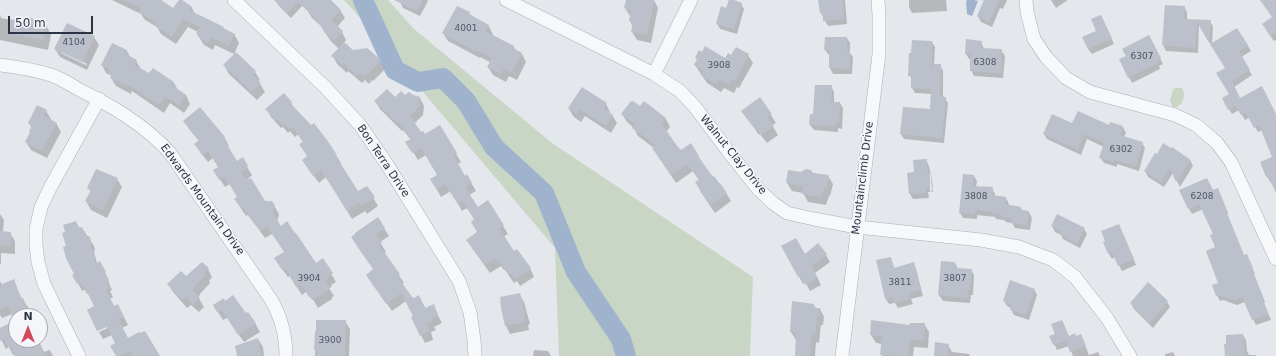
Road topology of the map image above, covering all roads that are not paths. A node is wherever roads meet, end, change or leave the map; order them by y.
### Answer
1 (234, 0) edge
2 (506, 0) edge
3 (691, 0) edge
4 (878, 0) edge
5 (1026, 0) edge
6 (0, 65) edge
7 (654, 74) junction
8 (99, 99) junction
9 (857, 227) junction
10 (1276, 259) edge
11 (79, 356) edge
12 (286, 356) edge
13 (475, 356) edge
14 (842, 356) edge
15 (1130, 356) edge

1 - 13 street, Bon Terra Drive
2 - 7 street, Walnut Clay Drive
3 - 7 street
4 - 9 street, Mountainclimb Drive
5 - 10 street
6 - 8 street, Edwards Mountain Drive
7 - 9 street, Walnut Clay Drive
8 - 11 street
8 - 12 street, Edwards Mountain Drive
9 - 14 street, Mountainclimb Drive
9 - 15 street, Walnut Clay Drive

